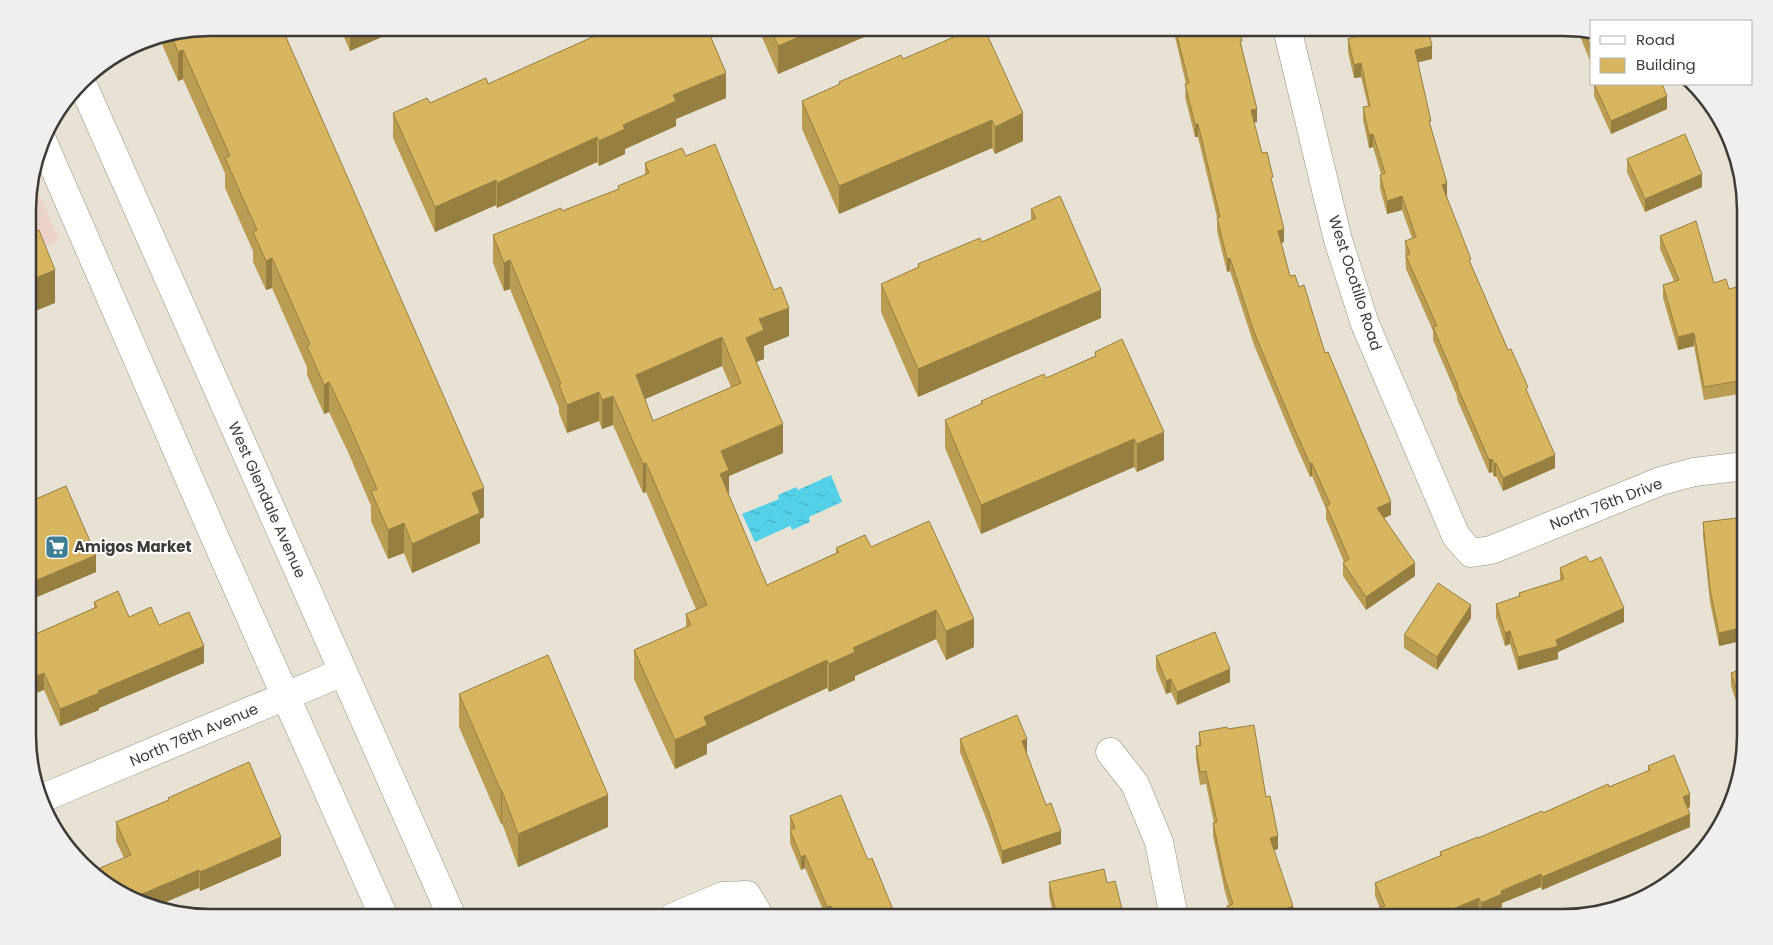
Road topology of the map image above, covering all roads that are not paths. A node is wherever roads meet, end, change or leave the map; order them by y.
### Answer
1 (1289, 36) edge
2 (85, 90) edge
3 (47, 152) edge
4 (1737, 467) edge
5 (1471, 553) joint
6 (343, 672) junction
7 (286, 698) junction
8 (1110, 752) dead end
9 (48, 797) edge
10 (754, 906) edge
11 (1172, 908) edge
12 (380, 909) edge
13 (448, 909) edge
14 (693, 909) edge

1 - 5 main road, West Ocotillo Road
2 - 6 main road, West Glendale Avenue
3 - 7 main road
4 - 5 main road, North 76th Drive
6 - 7 main road, North 76th Avenue
6 - 13 main road, West Glendale Avenue
7 - 9 main road, North 76th Avenue
7 - 12 main road
8 - 11 main road
10 - 14 main road

